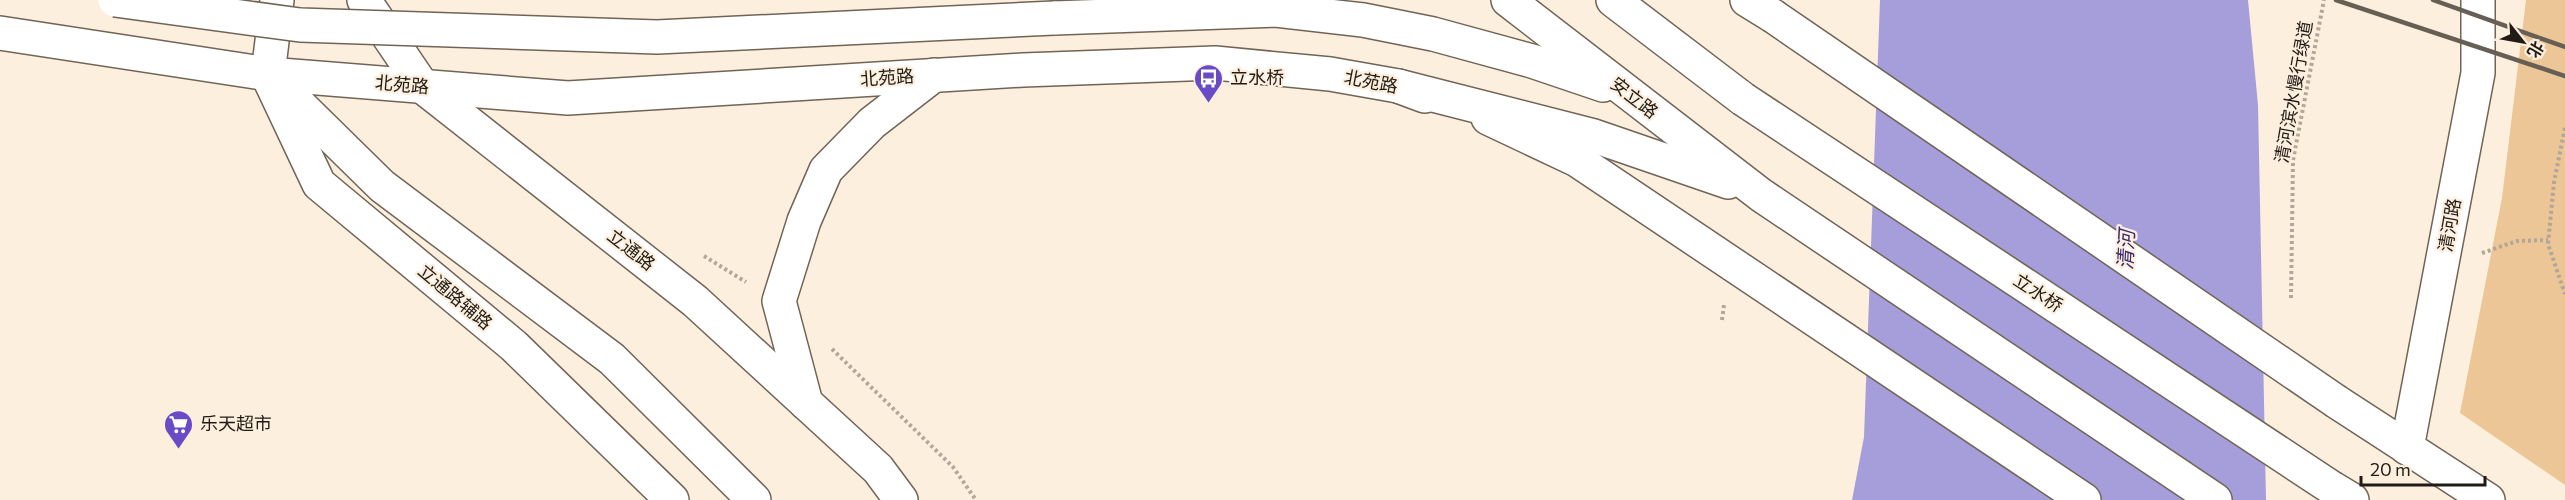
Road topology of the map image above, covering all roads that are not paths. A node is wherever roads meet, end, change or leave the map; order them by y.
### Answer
1 (115, 0) edge
2 (277, 0) edge
3 (364, 0) edge
4 (1508, 0) edge
5 (1612, 0) edge
6 (1633, 0) edge
7 (2478, 0) edge
8 (1760, 8) edge
9 (0, 33) edge
10 (1660, 35) junction
11 (267, 74) junction
12 (934, 75) junction
13 (1398, 86) junction
14 (423, 87) junction
15 (1630, 95) junction
16 (1761, 195) junction
17 (806, 403) junction
18 (2407, 448) junction
19 (2342, 494) edge
20 (672, 500) edge
21 (754, 500) edge
22 (901, 500) edge
23 (2084, 500) edge
24 (2215, 500) edge
25 (2488, 500) edge

1 - 15 main road, bridge
2 - 11 main road
3 - 14 main road, 立通路
4 - 15 main road, 安立路
5 - 10 main road
6 - 10 main road
7 - 18 main road, 清河路
8 - 18 main road, bridge
9 - 11 main road, 北苑路
10 - 19 main road, 立水桥, bridge
11 - 14 main road, 北苑路
11 - 20 main road, 立通路辅路
11 - 21 main road
12 - 13 main road, 北苑路
12 - 14 main road, 北苑路
12 - 17 main road
13 - 16 main road
13 - 23 main road, 北苑路
14 - 17 main road, 立通路
15 - 16 main road, 安立路
16 - 24 main road
17 - 22 main road, 立通路
18 - 25 main road

